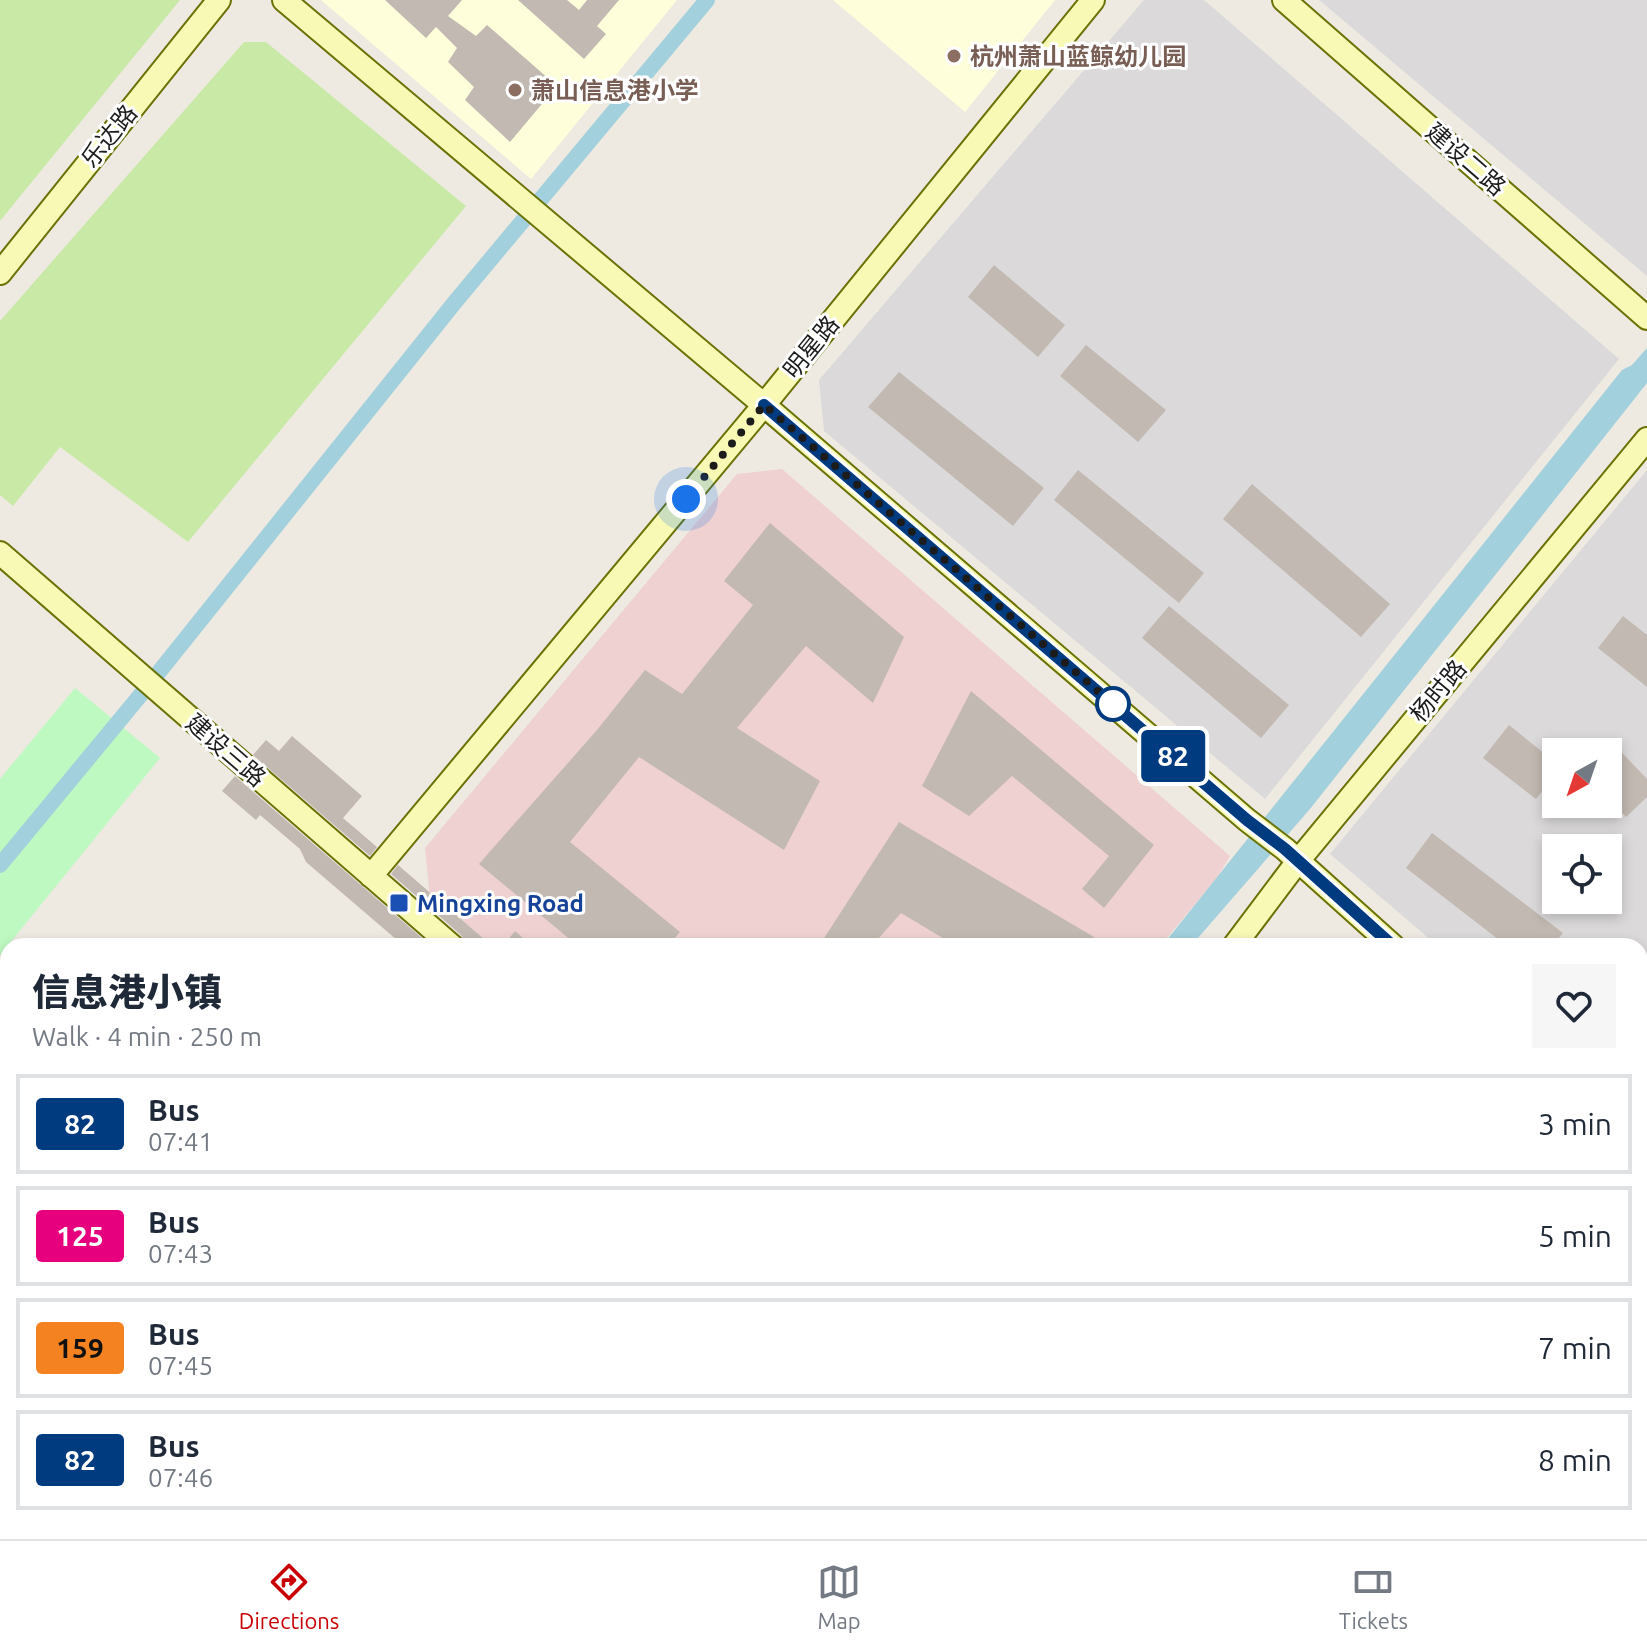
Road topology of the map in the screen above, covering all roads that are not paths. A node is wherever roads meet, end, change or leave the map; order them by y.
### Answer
1 (219, 0) edge
2 (284, 0) edge
3 (1093, 0) edge
4 (1284, 0) edge
5 (0, 273) edge
6 (1647, 318) edge
7 (764, 405) junction
8 (1647, 439) edge
9 (0, 553) edge
10 (1291, 855) junction
11 (371, 876) junction
12 (443, 938) edge
13 (1239, 938) edge
14 (1384, 938) edge

1 - 5 street, 乐达路
2 - 7 street
3 - 7 street, 明星路
4 - 6 street, 建设二路
7 - 10 street
7 - 11 street, 明星路
8 - 10 street, 杨时路
9 - 11 street, 建设三路
10 - 13 street, 杨时路
10 - 14 street
11 - 12 street, 建设三路

